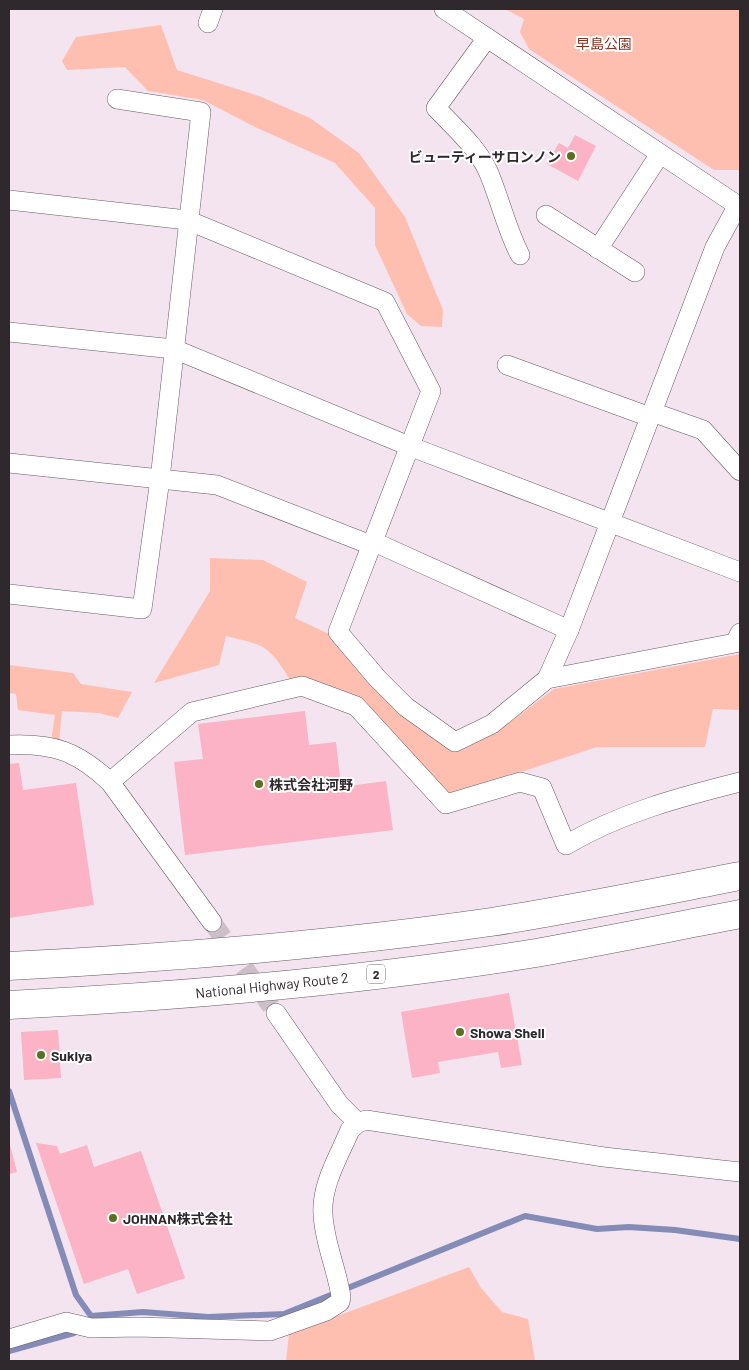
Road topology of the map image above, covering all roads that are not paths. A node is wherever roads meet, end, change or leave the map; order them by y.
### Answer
1 (444, 9) edge
2 (487, 38) junction
3 (118, 99) dead end
4 (660, 154) junction
5 (9, 200) edge
6 (739, 206) edge
7 (546, 215) dead end
8 (187, 220) junction
9 (598, 249) junction
10 (520, 254) dead end
11 (635, 272) dead end
12 (9, 332) edge
13 (174, 349) junction
14 (507, 366) dead end
15 (651, 414) junction
16 (409, 446) junction
17 (9, 463) edge
18 (740, 471) edge
19 (160, 479) junction
20 (610, 522) junction
21 (372, 543) junction
22 (740, 572) edge
23 (9, 594) edge
24 (569, 630) junction
25 (740, 633) edge
26 (548, 679) junction
27 (9, 745) edge
28 (110, 782) junction
29 (740, 782) edge
30 (740, 876) edge
31 (740, 914) edge
32 (212, 922) tunnel mouth
33 (9, 966) edge
34 (9, 1005) edge
35 (276, 1013) tunnel mouth
36 (358, 1123) junction
37 (740, 1172) edge
38 (9, 1338) edge

1 - 2 street
2 - 4 street
2 - 10 street
3 - 8 street
4 - 6 street
4 - 9 street
5 - 8 street
6 - 15 street
7 - 9 street
8 - 13 street
8 - 16 street
9 - 11 street
12 - 13 street
13 - 16 street
13 - 19 street
14 - 15 street
15 - 18 street
15 - 20 street
16 - 20 street
16 - 21 street
17 - 19 street
19 - 21 street
19 - 23 street
20 - 22 street
20 - 24 street
21 - 24 street
21 - 26 street
24 - 26 street
25 - 26 street
27 - 28 street
28 - 29 street
28 - 32 street
30 - 33 highway
31 - 34 highway, National Highway Route 2 / 2
35 - 36 street
36 - 37 street
36 - 38 street

